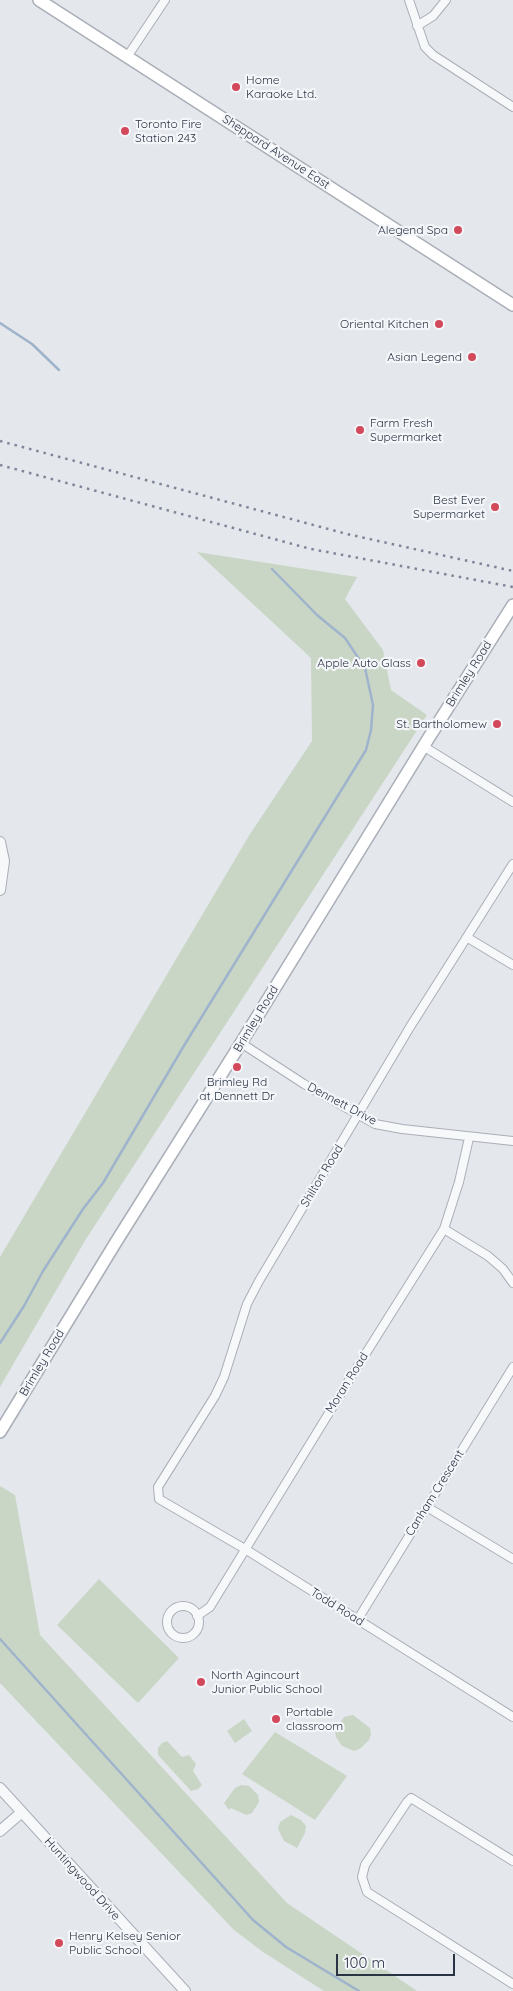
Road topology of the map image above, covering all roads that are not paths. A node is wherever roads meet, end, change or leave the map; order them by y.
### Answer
1 (40, 0) edge
2 (164, 0) edge
3 (409, 0) edge
4 (446, 0) edge
5 (417, 26) junction
6 (127, 57) junction
7 (513, 107) edge
8 (513, 305) edge
9 (513, 605) edge
10 (423, 746) junction
11 (513, 802) edge
12 (0, 842) edge
13 (513, 864) edge
14 (0, 890) edge
15 (468, 938) junction
16 (513, 965) edge
17 (241, 1043) junction
18 (358, 1116) junction
19 (469, 1138) junction
20 (513, 1141) edge
21 (444, 1229) junction
22 (513, 1283) edge
23 (513, 1367) edge
24 (0, 1432) edge
25 (159, 1499) joint
26 (427, 1507) junction
27 (245, 1550) junction
28 (513, 1559) edge
29 (198, 1616) junction
30 (358, 1619) junction
31 (513, 1717) edge
32 (0, 1788) edge
33 (22, 1812) junction
34 (0, 1831) edge
35 (513, 1861) edge
36 (513, 1984) edge
37 (185, 1991) edge

1 - 6 main road, Sheppard Avenue East
2 - 6 street
3 - 5 street
4 - 5 street
5 - 7 street
6 - 8 main road, Sheppard Avenue East
9 - 10 main road, Brimley Road
10 - 11 street
10 - 17 main road, Brimley Road
12 - 14 street
13 - 15 street, Shilton Road
15 - 16 street
15 - 18 street, Shilton Road
17 - 18 street, Dennett Drive
17 - 24 main road, Brimley Road
18 - 19 street, Dennett Drive
18 - 25 street, Shilton Road
19 - 20 street, Dennett Drive
19 - 21 street, Moran Road
21 - 22 street
21 - 27 street, Moran Road
23 - 26 street, Canham Crescent
25 - 27 street, Todd Road
26 - 28 street
26 - 30 street, Canham Crescent
27 - 29 street, Moran Road
27 - 30 street, Todd Road
29 - 29 street, Moran Road
30 - 31 street, Todd Road
32 - 33 street, Huntingwood Drive
33 - 34 street
33 - 37 street, Huntingwood Drive
35 - 36 street

